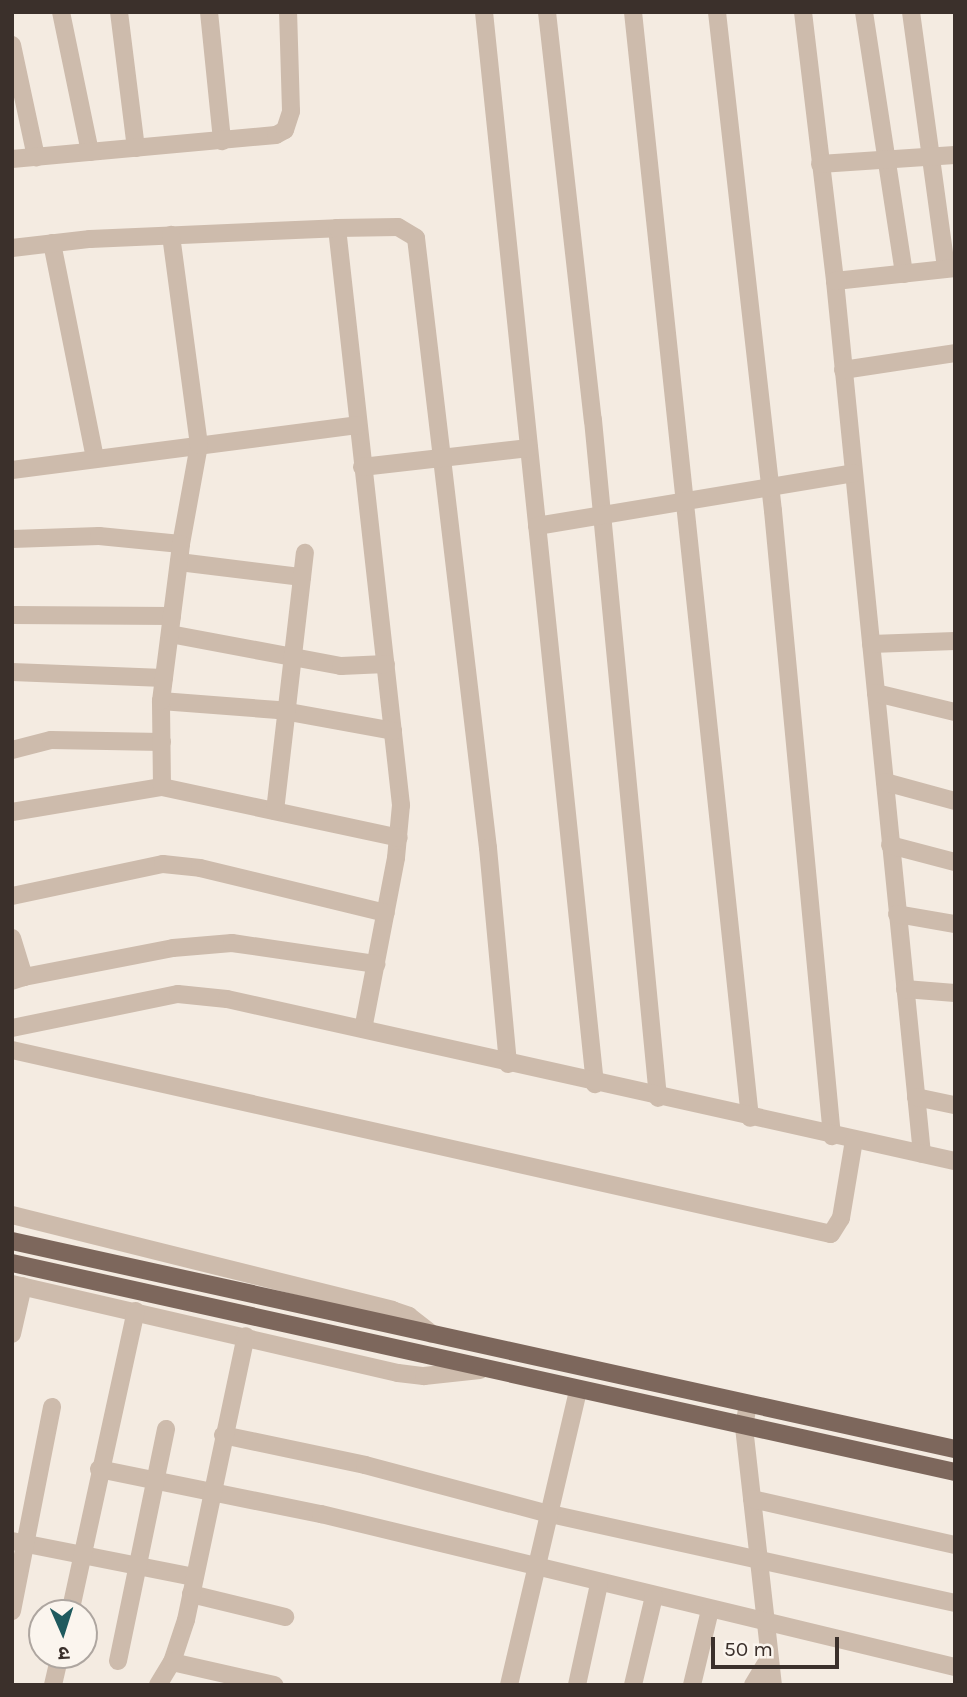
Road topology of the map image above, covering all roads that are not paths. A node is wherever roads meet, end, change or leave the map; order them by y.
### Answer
1 (61, 12) edge
2 (119, 12) edge
3 (209, 12) edge
4 (288, 12) edge
5 (484, 12) edge
6 (547, 12) edge
7 (633, 12) edge
8 (717, 12) edge
9 (803, 12) edge
10 (864, 12) edge
11 (911, 12) edge
12 (12, 45) edge
13 (222, 141) junction
14 (136, 148) junction
15 (90, 152) junction
16 (930, 154) junction
17 (955, 155) edge
18 (36, 157) junction
19 (12, 159) edge
20 (887, 159) junction
21 (820, 163) junction
22 (337, 228) junction
23 (171, 235) junction
24 (52, 243) junction
25 (12, 248) edge
26 (951, 268) edge
27 (904, 274) junction
28 (835, 281) junction
29 (955, 354) edge
30 (843, 370) junction
31 (357, 425) junction
32 (199, 445) junction
33 (529, 448) junction
34 (443, 455) junction
35 (94, 459) junction
36 (362, 467) junction
37 (12, 470) edge
38 (854, 473) junction
39 (771, 488) junction
40 (687, 499) junction
41 (600, 515) junction
42 (537, 526) junction
43 (12, 539) edge
44 (180, 553) junction
45 (306, 553) dead end
46 (302, 577) junction
47 (12, 615) edge
48 (171, 625) junction
49 (955, 641) edge
50 (871, 644) junction
51 (294, 659) junction
52 (386, 664) junction
53 (12, 672) edge
54 (164, 678) junction
55 (876, 693) junction
56 (161, 701) junction
57 (955, 712) edge
58 (287, 715) junction
59 (393, 731) junction
60 (162, 742) junction
61 (12, 750) edge
62 (885, 782) junction
63 (162, 786) junction
64 (955, 801) edge
65 (275, 811) junction
66 (12, 813) edge
67 (399, 838) junction
68 (890, 845) junction
69 (955, 862) edge
70 (12, 896) edge
71 (386, 913) junction
72 (897, 914) junction
73 (955, 925) edge
74 (12, 938) edge
75 (376, 964) junction
76 (18, 979) edge
77 (905, 989) junction
78 (955, 993) edge
79 (12, 1028) edge
80 (363, 1029) junction
81 (12, 1051) edge
82 (508, 1064) junction
83 (595, 1084) junction
84 (916, 1097) junction
85 (658, 1098) junction
86 (955, 1105) edge
87 (750, 1118) junction
88 (832, 1136) junction
89 (854, 1140) junction
90 (922, 1154) junction
91 (955, 1161) edge
92 (12, 1215) edge
93 (12, 1241) edge
94 (12, 1263) edge
95 (18, 1285) edge
96 (136, 1311) junction
97 (427, 1333) junction
98 (12, 1334) edge
99 (246, 1336) junction
100 (481, 1370) junction
101 (578, 1391) junction
102 (748, 1404) junction
103 (52, 1407) dead end
104 (744, 1427) junction
105 (166, 1429) dead end
106 (223, 1435) junction
107 (955, 1449) edge
108 (99, 1469) junction
109 (955, 1472) edge
110 (155, 1480) junction
111 (212, 1492) junction
112 (752, 1499) junction
113 (546, 1513) junction
114 (20, 1542) edge
115 (955, 1545) edge
116 (83, 1555) junction
117 (757, 1559) junction
118 (136, 1565) junction
119 (536, 1566) junction
120 (599, 1584) junction
121 (193, 1586) junction
122 (654, 1596) junction
123 (73, 1599) edge
124 (955, 1603) edge
125 (710, 1609) junction
126 (12, 1611) edge
127 (285, 1617) dead end
128 (763, 1621) junction
129 (768, 1660) junction
130 (118, 1661) dead end
131 (172, 1662) junction
132 (955, 1669) edge
133 (272, 1684) edge
134 (158, 1685) edge
135 (509, 1685) edge
136 (577, 1685) edge
137 (633, 1685) edge
138 (692, 1685) edge
139 (753, 1685) edge
140 (773, 1685) edge
141 (953, 1685) edge

1 - 15 street
2 - 14 street
3 - 13 street
4 - 13 street
5 - 33 street
6 - 41 street
7 - 40 street
8 - 39 street
9 - 21 street
10 - 20 street
11 - 16 street
12 - 18 street
13 - 14 street
14 - 15 street
15 - 18 street
16 - 17 street
16 - 20 street
16 - 26 street
18 - 19 street
20 - 21 street
20 - 27 street
21 - 28 street
22 - 23 street
22 - 31 street
22 - 34 street
23 - 24 street
23 - 32 street
24 - 25 street
24 - 35 street
26 - 27 street
27 - 28 street
28 - 30 street
29 - 30 street
30 - 38 street
31 - 32 street
31 - 36 street
32 - 35 street
32 - 44 street
33 - 34 street
33 - 42 street
34 - 36 street
34 - 82 street
35 - 37 street
36 - 52 street
38 - 39 street
38 - 50 street
39 - 40 street
39 - 88 street
40 - 41 street
40 - 87 street
41 - 42 street
41 - 85 street
42 - 83 street
43 - 44 street
44 - 46 street
44 - 48 street
45 - 46 street
46 - 51 street
47 - 48 street
48 - 51 street
48 - 54 street
49 - 50 street
50 - 55 street
51 - 52 street
51 - 58 street
52 - 59 street
53 - 54 street
54 - 56 street
55 - 57 street
55 - 62 street
56 - 58 street
56 - 60 street
58 - 59 street
58 - 65 street
59 - 67 street
60 - 61 street
60 - 63 street
62 - 64 street
62 - 68 street
63 - 65 street
63 - 66 street
65 - 67 street
67 - 71 street
68 - 69 street
68 - 72 street
70 - 71 street
71 - 75 street
72 - 73 street
72 - 77 street
74 - 76 street
75 - 76 street
75 - 80 street
77 - 78 street
77 - 84 street
79 - 80 street
80 - 82 street
81 - 89 street
82 - 83 street
83 - 85 street
84 - 86 street
84 - 90 street
85 - 87 street
87 - 88 street
88 - 89 street
89 - 90 street
90 - 91 street
92 - 97 street
93 - 97 main road
94 - 100 main road
95 - 96 street
95 - 98 street
96 - 99 street
96 - 108 street
97 - 102 main road
99 - 100 street
99 - 106 street
100 - 101 main road
101 - 104 main road
101 - 113 street
102 - 104 street
102 - 107 main road
103 - 114 street
104 - 109 main road
104 - 112 street
105 - 110 street
106 - 111 street
106 - 113 street
108 - 110 street
108 - 116 street
110 - 111 street
110 - 118 street
111 - 119 street
111 - 121 street
112 - 115 street
112 - 117 street
113 - 117 street
113 - 119 street
114 - 116 street
114 - 126 street
116 - 118 street
116 - 123 street
117 - 124 street
117 - 128 street
118 - 121 street
118 - 130 street
119 - 120 street
119 - 135 street
120 - 122 street
120 - 136 street
121 - 127 street
121 - 131 street
122 - 125 street
122 - 137 street
125 - 128 street
125 - 138 street
128 - 129 street
128 - 132 street
129 - 139 street
129 - 140 street
131 - 133 street
131 - 134 street
132 - 141 street

